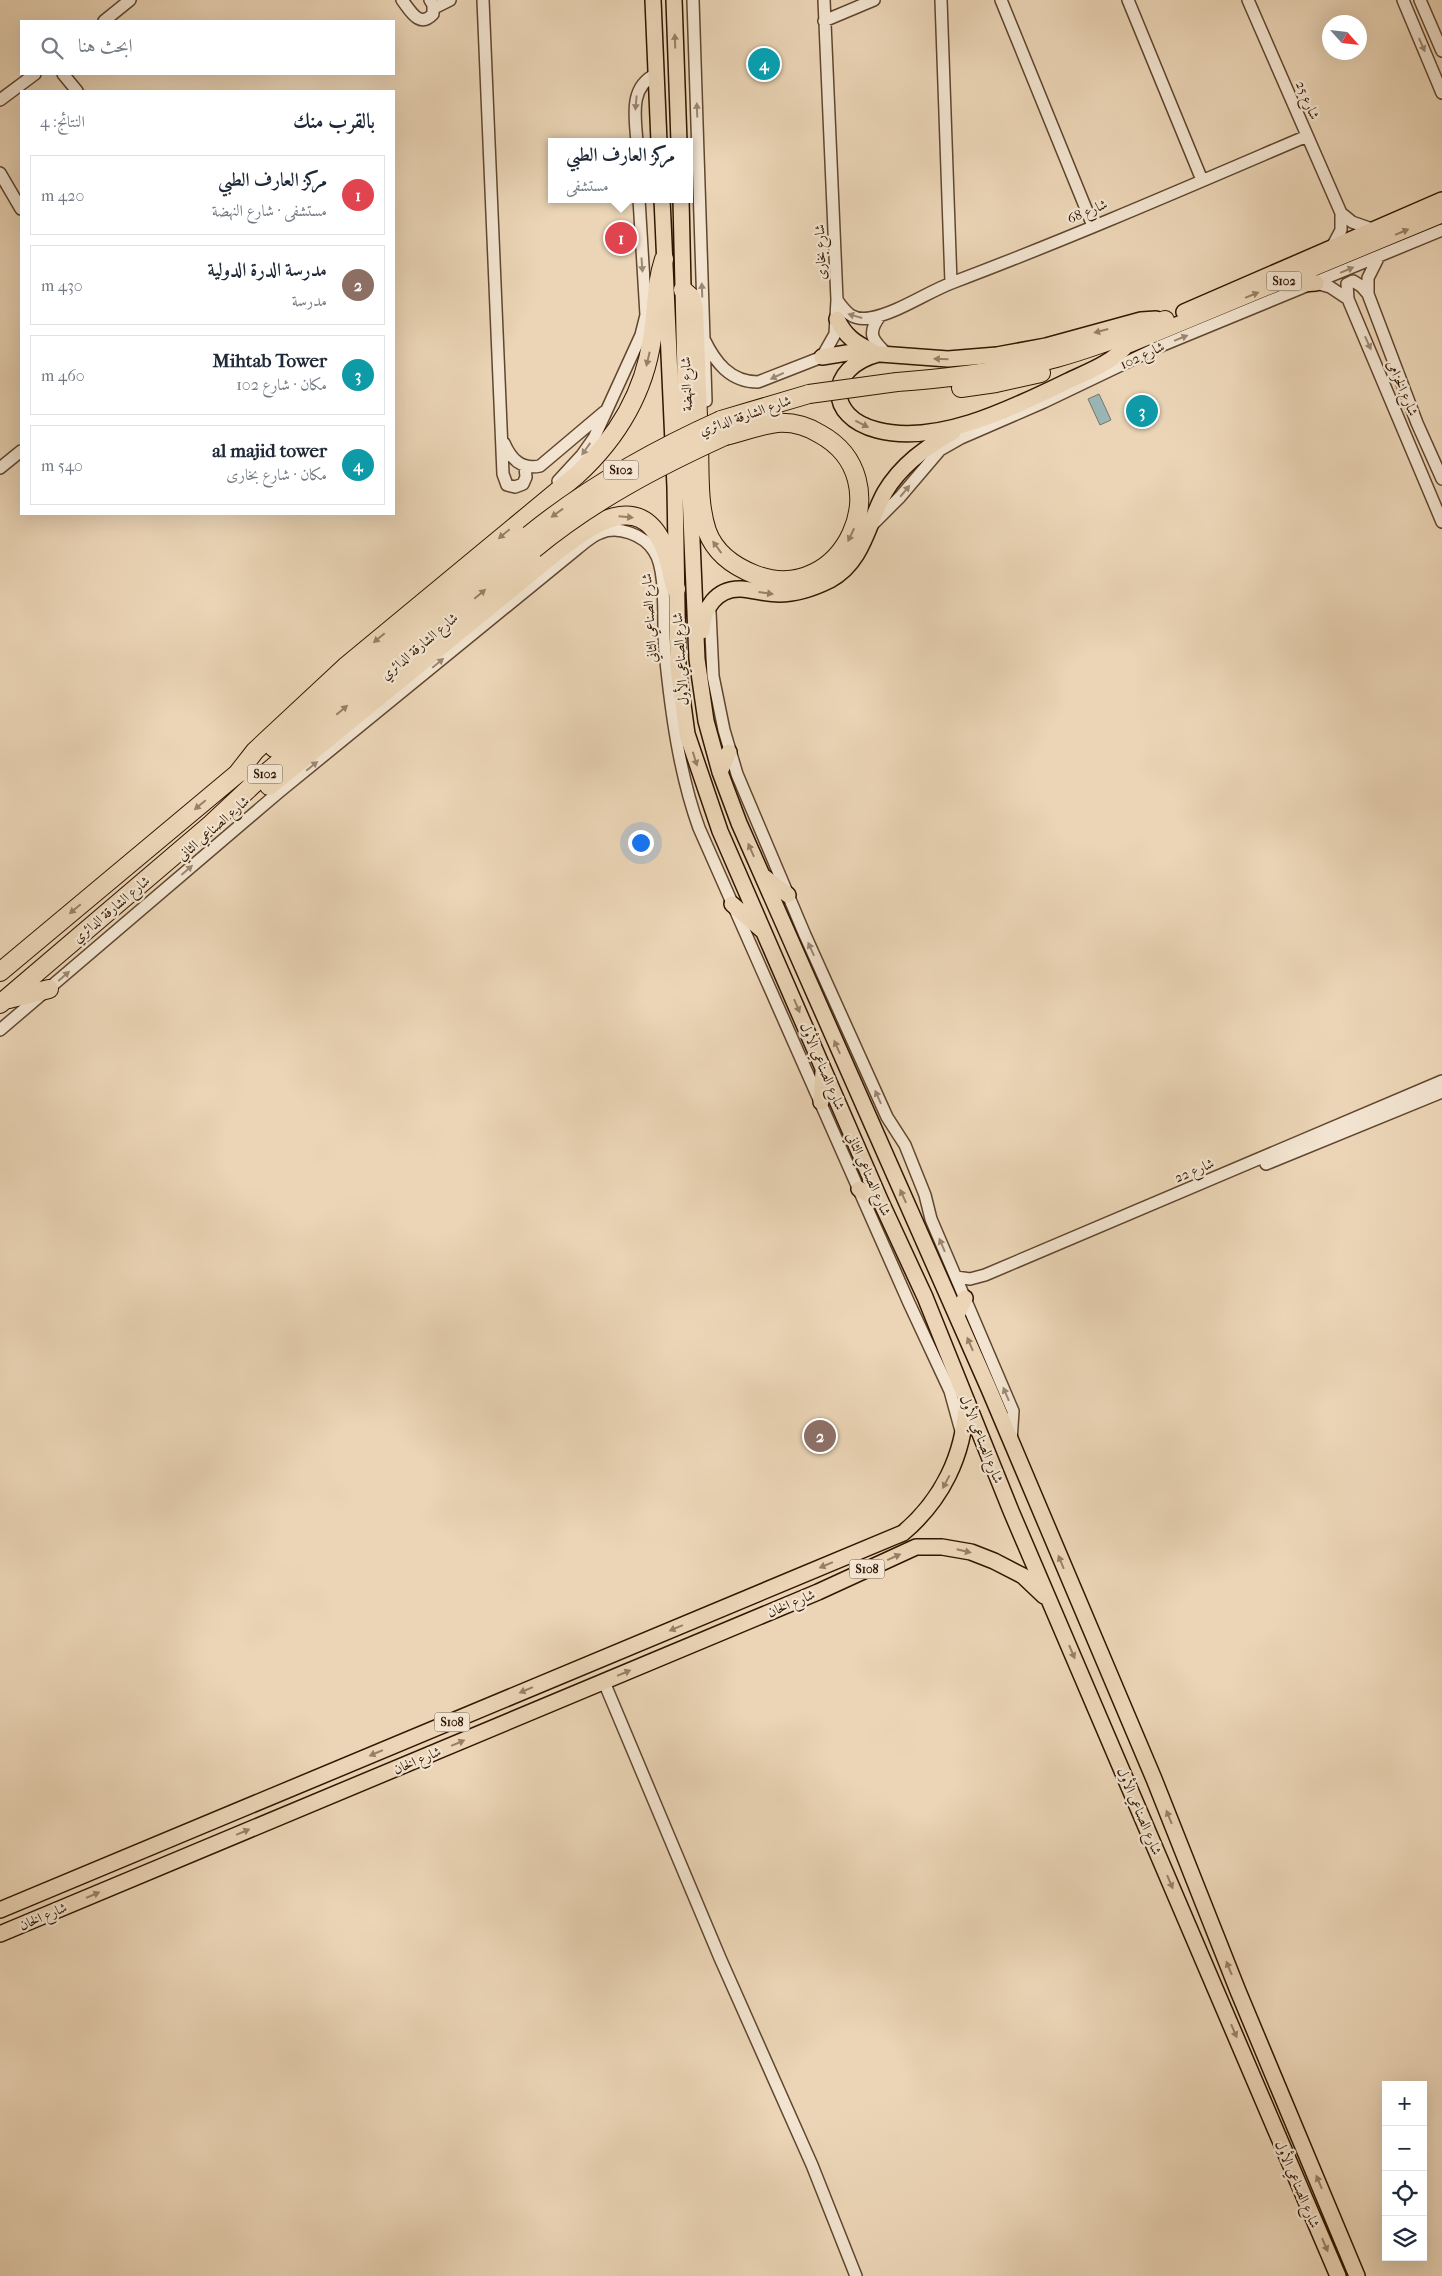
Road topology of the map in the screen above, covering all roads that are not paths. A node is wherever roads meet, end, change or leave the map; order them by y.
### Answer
1 (130, 0) edge
2 (402, 0) edge
3 (450, 0) edge
4 (483, 0) edge
5 (653, 0) edge
6 (674, 0) edge
7 (693, 0) edge
8 (824, 0) edge
9 (874, 0) edge
10 (940, 0) edge
11 (1001, 0) edge
12 (1128, 0) edge
13 (1248, 0) edge
14 (1403, 0) edge
15 (1420, 0) edge
16 (433, 3) edge
17 (105, 20) edge
18 (824, 21) junction
19 (1442, 51) edge
20 (656, 74) junction
21 (34, 75) edge
22 (64, 75) edge
23 (76, 90) edge
24 (1442, 93) edge
25 (0, 100) edge
26 (1307, 136) junction
27 (637, 138) edge
28 (659, 138) edge
29 (679, 138) edge
30 (0, 173) edge
31 (1202, 180) junction
32 (639, 203) edge
33 (662, 203) edge
34 (681, 203) edge
35 (1441, 204) edge
36 (20, 206) edge
37 (1341, 212) junction
38 (1093, 226) junction
39 (1372, 229) junction
40 (1442, 230) edge
41 (1332, 246) junction
42 (1380, 256) junction
43 (664, 259) junction
44 (951, 283) junction
45 (1316, 283) junction
46 (1272, 286) junction
47 (684, 290) junction
48 (1368, 294) junction
49 (1348, 299) junction
50 (837, 300) junction
51 (880, 316) junction
52 (837, 319) junction
53 (1165, 320) junction
54 (704, 339) junction
55 (1126, 346) junction
56 (883, 355) junction
57 (822, 356) junction
58 (896, 388) junction
59 (609, 408) junction
60 (698, 418) junction
61 (972, 422) junction
62 (1401, 424) junction
63 (723, 428) junction
64 (502, 440) junction
65 (20, 452) edge
66 (525, 467) junction
67 (0, 468) edge
68 (1440, 474) edge
69 (530, 513) junction
70 (1442, 522) edge
71 (870, 526) junction
72 (531, 542) junction
73 (676, 589) junction
74 (710, 604) junction
75 (697, 659) junction
76 (682, 703) junction
77 (675, 723) junction
78 (730, 752) junction
79 (720, 772) junction
80 (237, 774) junction
81 (211, 824) junction
82 (762, 876) junction
83 (788, 895) junction
84 (732, 904) junction
85 (766, 935) junction
86 (0, 972) edge
87 (49, 989) junction
88 (2, 1002) edge
89 (0, 1030) edge
90 (823, 1067) junction
91 (1442, 1081) edge
92 (1442, 1092) edge
93 (821, 1102) junction
94 (859, 1188) junction
95 (881, 1202) junction
96 (956, 1277) junction
97 (965, 1298) junction
98 (957, 1315) junction
99 (966, 1398) junction
100 (963, 1437) junction
101 (1011, 1441) junction
102 (1053, 1607) junction
103 (604, 1682) junction
104 (0, 1910) edge
105 (0, 1934) edge
106 (856, 2276) edge
107 (1338, 2276) edge
108 (1357, 2276) edge

1 - 17 street
2 - 16 street
3 - 16 street
4 - 64 street
5 - 20 main road
29 -> 6 main road
54 -> 7 street
8 - 18 street, شارع بخارى
9 - 18 street
10 - 44 street
11 - 38 street
12 - 31 street
13 - 26 street, شارع 25
14 -> 24 street
15 - 19 street
18 - 50 street, شارع بخارى
20 -> 27 street
20 - 28 main road
21 - 25 street
22 - 23 street
26 - 31 street, شارع 68
26 - 37 street, شارع 25
30 - 36 street
31 - 38 street, شارع 68
32 -> 59 street
33 - 43 main road, شارع النهضة
34 - 47 main road, شارع النهضة
35 - 39 main road, شارع 102 / S102
46 -> 35 main road, شارع 102 / S102
37 - 39 street
37 - 41 street
38 - 44 street, شارع 68
39 - 41 main road, شارع 102 / S102
40 - 42 street, شارع 102
41 - 53 main road, شارع 102 / S102
45 -> 42 street, شارع 102
42 - 48 street
43 -> 69 highway
43 - 73 main road, شارع النهضة
44 - 51 street, شارع 68
45 - 46 main road
45 - 49 street
71 -> 45 street, شارع 102
55 -> 46 main road, شارع 102 / S102
47 - 60 highway
47 - 75 main road, شارع النهضة
48 - 49 street
48 - 68 street, شارع الخزامى
49 -> 62 street, شارع الخزامى
51 -> 50 street, شارع 68
50 - 52 street, شارع بخارى
51 - 56 street
52 - 56 main road
52 - 57 street, شارع بخارى
53 -> 56 main road
53 - 58 highway, شارع 102 / S102
57 -> 54 street
54 - 60 street
55 - 58 highway, شارع 102 / S102
55 - 61 main road
56 - 57 main road
56 -> 61 main road
58 - 63 highway, شارع الشارقة الدائري / S102
59 - 66 street
59 -> 69 street
63 -> 60 highway
61 - 71 main road
62 - 68 street
62 - 70 street, شارع الخزامى
63 - 72 highway, شارع الشارقة الدائري / S102, bridge
64 - 66 street
64 - 66 street
65 - 67 street
69 -> 80 highway
74 -> 71 main road
72 - 80 highway, شارع الشارقة الدائري / S102
81 -> 72 highway, شارع الشارقة الدائري / S102
73 - 76 main road, شارع الصناعي الأول
81 -> 73 highway
74 - 75 main road
74 - 78 street
75 - 79 main road, شارع الصناعي الأول
76 - 77 main road
76 -> 85 main road, شارع الصناعي الأول
77 - 84 street, شارع الصناعي الثاني
87 -> 77 street, شارع الصناعي الثاني
78 - 79 main road
78 - 83 street
82 -> 79 main road, شارع الصناعي الأول
80 -> 86 highway, شارع الشارقة الدائري / S102
81 - 88 highway, شارع الشارقة الدائري / S102
82 - 83 main road
98 -> 82 main road, شارع الصناعي الأول
96 -> 83 street
84 - 85 main road
84 - 93 street, شارع الصناعي الثاني
85 -> 90 main road, شارع الصناعي الأول
87 - 88 highway
87 - 89 street, شارع الصناعي الثاني
90 - 93 main road
90 - 95 main road, شارع الصناعي الأول
91 - 96 street, شارع 22
92 - 97 street, شارع 22
93 - 94 street, شارع الصناعي الثاني
94 - 95 main road
94 - 100 street, شارع الصناعي الثاني
95 - 99 main road, شارع الصناعي الأول
96 - 97 street
97 - 98 main road
101 -> 97 street
101 -> 98 main road, شارع الصناعي الأول
99 - 100 main road, شارع الخان
99 - 102 main road, شارع الصناعي الأول
100 -> 104 main road, شارع الخان / S108
108 -> 101 main road, شارع الصناعي الأول
103 -> 102 main road, شارع الخان / S108
102 -> 107 main road, شارع الصناعي الأول
105 -> 103 main road, شارع الخان / S108
103 - 106 street

